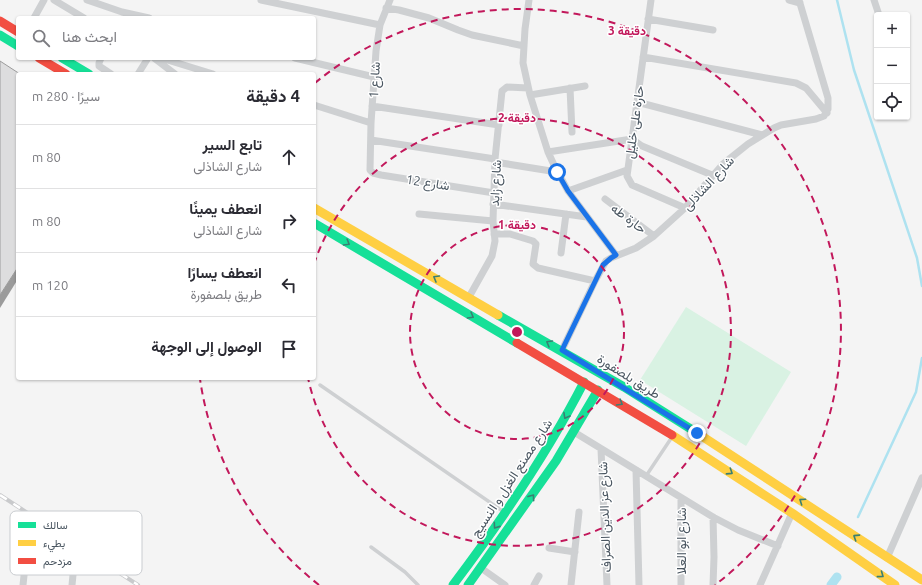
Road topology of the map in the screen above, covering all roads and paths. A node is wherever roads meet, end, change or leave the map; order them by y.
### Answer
1 (44, 0) edge
2 (54, 0) edge
3 (87, 0) edge
4 (262, 0) edge
5 (390, 0) edge
6 (529, 0) edge
7 (651, 0) edge
8 (789, 0) edge
9 (874, 0) edge
10 (799, 1) edge
11 (386, 8) junction
12 (878, 12) edge
13 (35, 16) edge
14 (81, 16) edge
15 (141, 16) edge
16 (648, 18) junction
17 (0, 21) edge
18 (380, 25) junction
19 (713, 30) dead end
20 (16, 31) edge
21 (0, 35) edge
22 (16, 45) edge
23 (524, 46) junction
24 (643, 57) junction
25 (42, 60) edge
26 (65, 60) edge
27 (100, 60) edge
28 (147, 60) edge
29 (157, 60) edge
30 (168, 60) edge
31 (303, 60) edge
32 (63, 72) edge
33 (86, 72) edge
34 (108, 72) edge
35 (139, 72) edge
36 (172, 72) edge
37 (206, 72) edge
38 (374, 77) junction
39 (585, 86) dead end
40 (570, 88) junction
41 (529, 92) junction
42 (637, 102) junction
43 (316, 106) edge
44 (372, 106) junction
45 (827, 113) junction
46 (371, 123) junction
47 (499, 125) junction
48 (572, 132) dead end
49 (762, 135) junction
50 (632, 139) junction
51 (371, 140) junction
52 (548, 152) junction
53 (495, 160) junction
54 (370, 163) joint
55 (627, 170) junction
56 (557, 172) junction
57 (712, 175) junction
58 (568, 191) junction
59 (494, 193) junction
60 (605, 199) dead end
61 (493, 204) junction
62 (685, 208) junction
63 (316, 209) edge
64 (419, 214) dead end
65 (566, 214) junction
66 (587, 217) junction
67 (493, 221) junction
68 (316, 224) edge
69 (494, 234) junction
70 (654, 236) junction
71 (561, 252) dead end
72 (616, 255) junction
73 (421, 269) junction
74 (595, 281) junction
75 (413, 282) junction
76 (469, 297) junction
77 (562, 350) junction
78 (584, 382) junction
79 (320, 385) dead end
80 (598, 390) junction
81 (574, 432) junction
82 (673, 435) junction
83 (601, 449) junction
84 (544, 454) junction
85 (556, 461) junction
86 (636, 470) junction
87 (646, 476) junction
88 (922, 478) edge
89 (682, 498) junction
90 (505, 512) junction
91 (579, 512) dead end
92 (792, 513) junction
93 (713, 518) junction
94 (516, 519) junction
95 (778, 546) junction
96 (371, 547) dead end
97 (549, 548) dead end
98 (575, 552) junction
99 (887, 558) junction
100 (481, 568) junction
101 (907, 571) junction
102 (23, 575) edge
103 (73, 575) dead end
104 (539, 576) dead end
105 (922, 580) edge
106 (22, 585) edge
107 (72, 585) edge
108 (418, 585) edge
109 (453, 585) edge
110 (468, 585) edge
111 (505, 585) edge
112 (534, 585) edge
113 (571, 585) edge
114 (607, 585) edge
115 (639, 585) edge
116 (681, 585) edge
117 (713, 585) edge
118 (760, 585) edge
119 (895, 585) edge
120 (901, 585) edge

1 - 13 street
2 - 14 street
3 - 15 street
4 - 18 street
5 - 11 street, شارع 1
6 - 23 street
7 - 16 street, حارة على خليل
8 - 10 street
9 - 12 street
10 - 45 street
11 - 18 street, شارع 1
11 - 23 street
16 - 19 street
16 - 24 street, حارة على خليل
17 - 20 main road
18 - 38 street, شارع 1
21 - 22 main road
23 - 41 street
24 - 42 street, حارة على خليل
24 - 45 street
25 - 32 main road
26 - 33 main road
27 - 34 street
28 - 35 street
29 - 36 street
30 - 37 street
31 - 38 street
38 - 44 street, شارع 1
39 - 40 street
40 - 41 street
40 - 48 street
41 - 47 street, شارع زايد
41 - 52 street
42 - 49 street
42 - 50 street, حارة على خليل
43 - 46 street
44 - 46 street, شارع 1
44 - 47 street
45 - 49 street, شارع الشاذلى
46 - 51 street, شارع 1
47 - 53 street, شارع زايد
49 - 57 street, شارع الشاذلى
50 - 52 street
50 - 55 street, حارة على خليل
50 - 57 street
51 - 53 street
51 - 54 street, شارع 1
52 - 56 street
53 - 56 street
53 - 59 street, شارع زايد
54 - 59 street, شارع 12
55 - 58 street
55 - 62 street, حارة على خليل
56 - 58 street
57 - 62 street, شارع الشاذلى
58 - 66 street
59 - 61 street, شارع زايد
60 - 70 street, حارة طه
61 - 65 street
61 - 67 street, شارع زايد
62 - 70 street, شارع الشاذلى
63 - 73 main road, طريق بلصفورة
64 - 67 street
65 - 66 street
65 - 71 street
66 - 72 street
67 - 69 street, شارع زايد
68 -> 75 main road, طريق بلصفورة
69 - 74 street
69 - 76 street, شارع زايد
70 - 72 street, شارع الشاذلى
72 - 74 street, شارع الشاذلى
73 - 75 main road
76 -> 73 main road, طريق بلصفورة
74 - 77 street, شارع الشاذلى
75 -> 78 main road, طريق بلصفورة
77 -> 76 main road, طريق بلصفورة
99 -> 77 main road, طريق بلصفورة
78 - 80 main road, طريق بلصفورة
78 -> 84 main road, شارع مصنع الغزل و النسيج
79 - 90 lane
80 - 81 main road, شارع مصنع الغزل و النسيج
80 -> 82 main road, طريق بلصفورة
81 - 83 street
81 - 85 main road, شارع مصنع الغزل و النسيج
82 - 87 lane
82 -> 92 main road, طريق بلصفورة
83 - 86 street
83 - 114 street, شارع عز الدين الصراف
84 - 85 main road
84 - 90 main road, شارع مصنع الغزل و النسيج
94 -> 85 main road, شارع مصنع الغزل و النسيج
86 - 87 street
86 - 115 street
87 - 89 street
88 - 99 street
89 - 93 street
89 - 116 street, شارع ابو العلا
90 - 94 main road
90 -> 109 main road, شارع مصنع الغزل و النسيج
91 - 98 street
92 - 95 street
92 -> 119 main road, طريق بلصفورة
93 - 95 street
93 - 117 street
94 - 100 main road, شارع مصنع الغزل و النسيج
95 - 118 street
96 - 108 lane
97 - 98 street
98 - 113 street
99 - 101 main road, طريق بلصفورة
100 - 110 main road, شارع مصنع الغزل و النسيج
100 - 111 street
101 - 105 main road, طريق بلصفورة
101 - 120 main road
102 - 106 street
103 - 107 street
104 - 112 street

